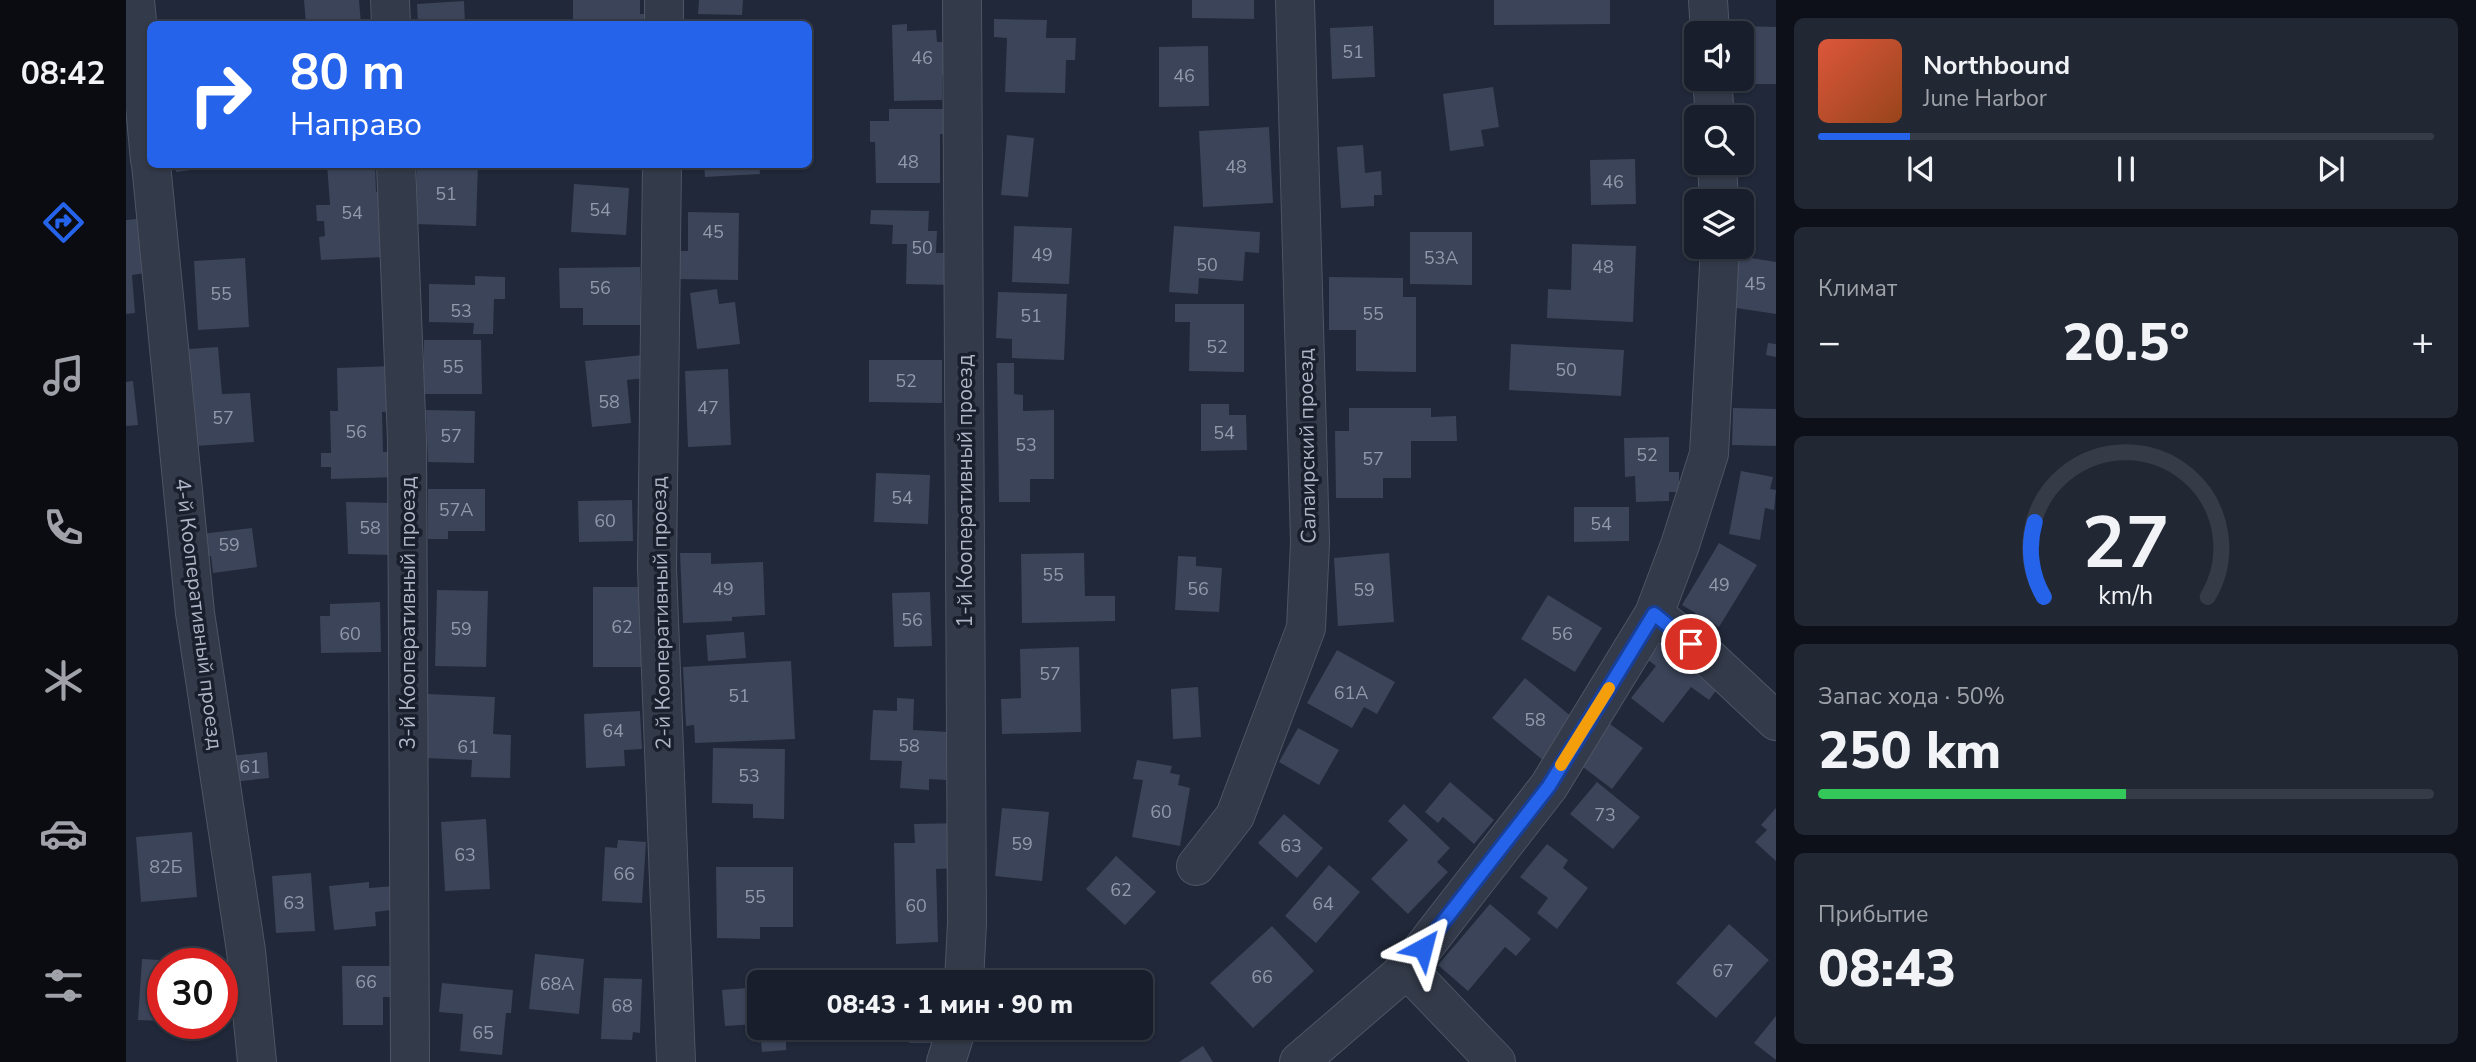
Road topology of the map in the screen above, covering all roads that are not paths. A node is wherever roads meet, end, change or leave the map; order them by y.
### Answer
1 (135, 0) edge
2 (390, 0) edge
3 (664, 0) edge
4 (962, 0) edge
5 (1294, 0) edge
6 (1708, 0) edge
7 (391, 21) edge
8 (664, 21) edge
9 (1709, 21) edge
10 (147, 122) edge
11 (152, 168) edge
12 (396, 168) edge
13 (662, 168) edge
14 (1719, 259) edge
15 (1654, 614) junction
16 (1776, 721) edge
17 (1196, 866) dead end
18 (1407, 969) junction
19 (965, 970) edge
20 (953, 1040) edge
21 (257, 1062) edge
22 (410, 1062) edge
23 (676, 1062) edge
24 (946, 1062) edge
25 (1299, 1062) edge
26 (1496, 1062) edge

1 - 10 street, 4-й Кооперативный проезд
2 - 7 street
3 - 8 street
4 - 19 street, 1-й Кооперативный проезд
5 - 17 street, Салаирский проезд
6 - 9 street
11 - 21 street, 4-й Кооперативный проезд
12 - 22 street, 3-й Кооперативный проезд
13 - 23 street, 2-й Кооперативный проезд
14 - 15 street
15 - 16 street
15 - 18 street
18 - 25 street
18 - 26 street
20 - 24 street

